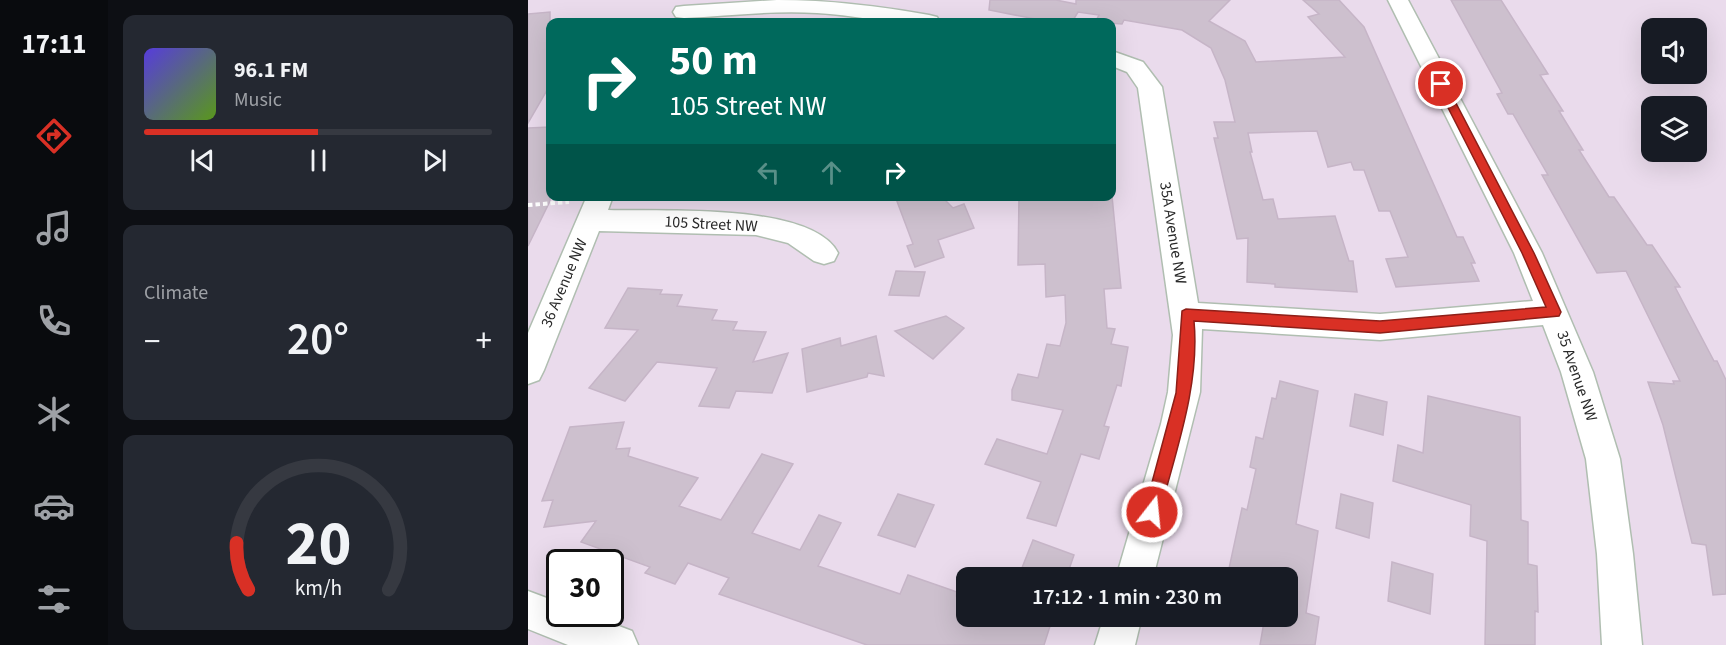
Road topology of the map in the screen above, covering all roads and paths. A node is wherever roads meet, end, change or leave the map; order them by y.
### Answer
1 (1398, 0) edge
2 (684, 12) edge
3 (905, 18) edge
4 (1123, 63) edge
5 (528, 205) edge
6 (588, 206) edge
7 (824, 253) dead end
8 (1554, 312) junction
9 (1186, 315) junction
10 (528, 370) edge
11 (1137, 567) edge
12 (528, 610) edge
13 (1120, 627) edge
14 (618, 645) edge
15 (1115, 645) edge
16 (1622, 645) edge

1 - 8 street, 35 Avenue NW
2 - 3 street
4 - 9 street, 35A Avenue NW
5 - 6 path
6 - 7 street, 105 Street NW
6 - 10 street, 36 Avenue NW
8 - 9 street
8 - 16 street, 35 Avenue NW
9 - 11 street, 35A Avenue NW
12 - 14 street
13 - 15 street

